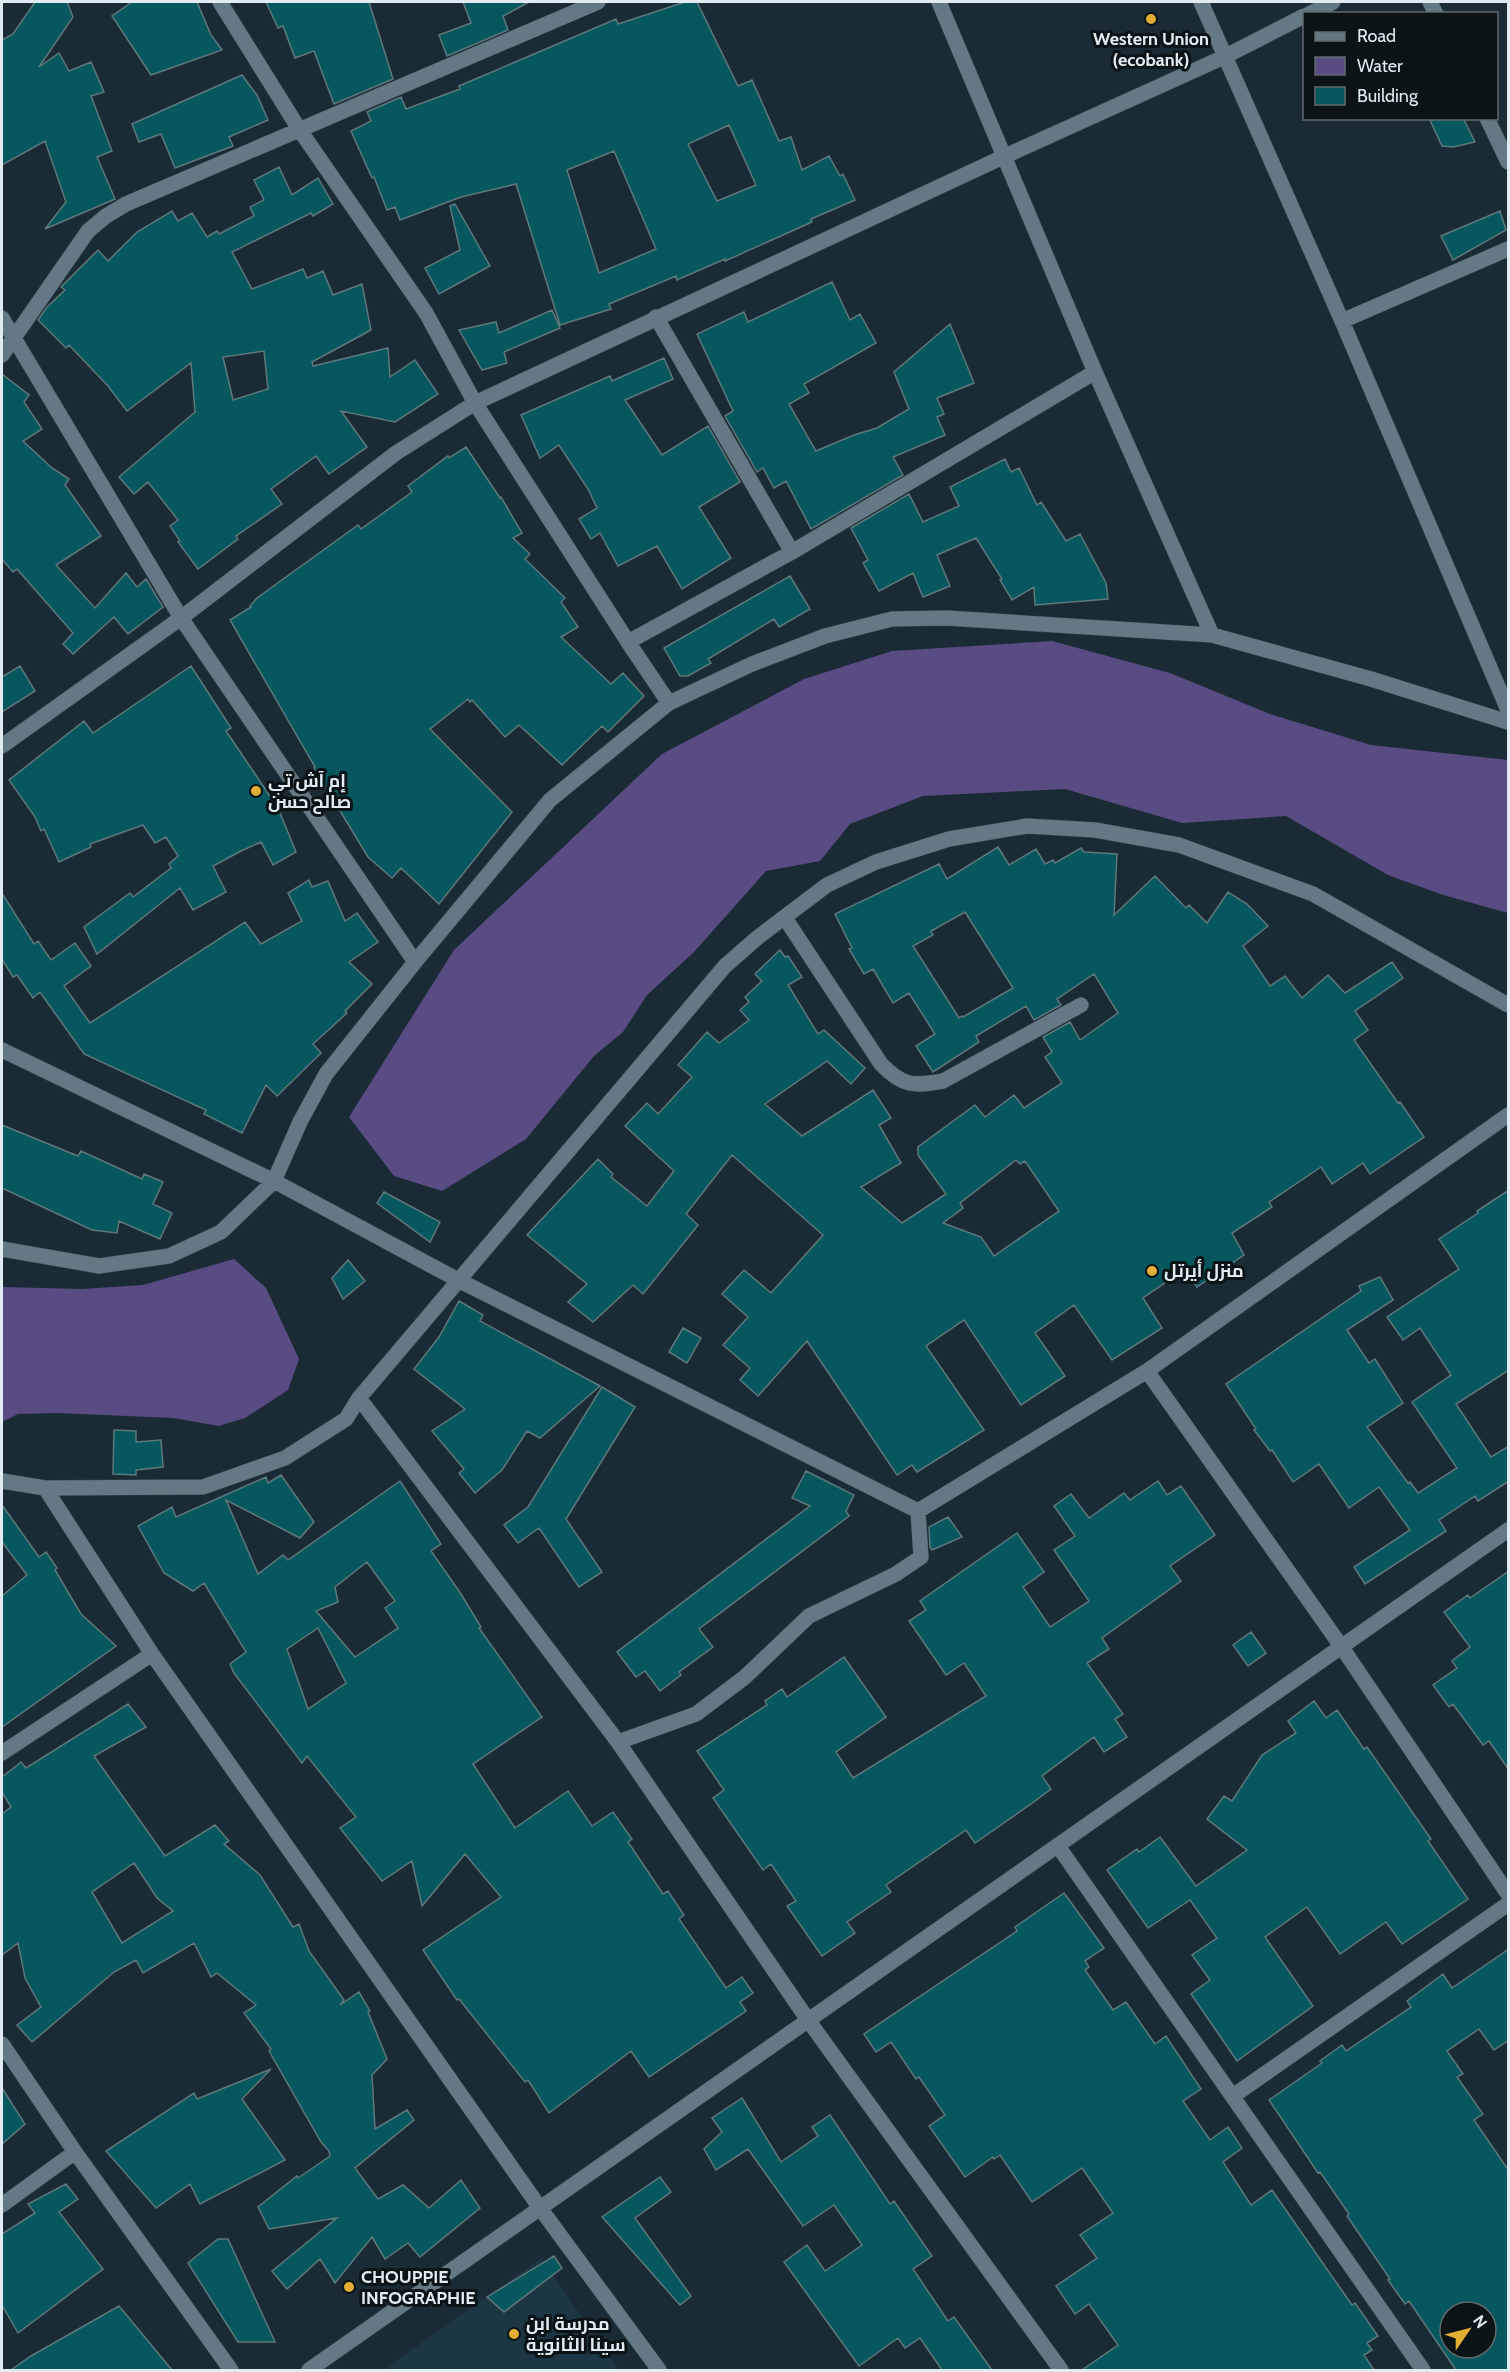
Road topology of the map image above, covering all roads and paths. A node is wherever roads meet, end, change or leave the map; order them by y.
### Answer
1 (220, 2) edge
2 (598, 2) edge
3 (939, 2) edge
4 (1201, 2) edge
5 (1333, 2) edge
6 (1313, 12) edge
7 (1303, 17) edge
8 (1224, 57) junction
9 (1488, 120) edge
10 (299, 129) junction
11 (1003, 157) junction
12 (1509, 162) edge
13 (1509, 249) edge
14 (656, 317) junction
15 (2, 318) edge
16 (1342, 321) junction
17 (14, 339) junction
18 (2, 356) edge
19 (1095, 372) junction
20 (475, 403) junction
21 (792, 552) junction
22 (181, 618) junction
23 (1212, 635) junction
24 (628, 642) junction
25 (669, 703) junction
26 (1509, 710) edge
27 (1509, 722) edge
28 (2, 746) edge
29 (784, 918) junction
30 (415, 962) junction
31 (1508, 1004) edge
32 (1081, 1005) dead end
33 (2, 1050) edge
34 (1509, 1115) edge
35 (274, 1181) junction
36 (2, 1249) edge
37 (458, 1280) junction
38 (1147, 1371) junction
39 (359, 1398) junction
40 (2, 1481) edge
41 (45, 1488) junction
42 (918, 1511) junction
43 (1509, 1530) edge
44 (1341, 1646) junction
45 (152, 1654) junction
46 (618, 1742) junction
47 (2, 1753) edge
48 (1058, 1846) junction
49 (1509, 1894) edge
50 (1509, 1904) edge
51 (808, 2020) junction
52 (2, 2044) edge
53 (1233, 2096) junction
54 (75, 2152) junction
55 (2, 2205) edge
56 (540, 2208) junction
57 (231, 2370) edge
58 (309, 2370) edge
59 (659, 2370) edge
60 (1061, 2370) edge
61 (1423, 2370) edge

1 - 10 street
2 - 10 street
3 - 11 street
4 - 8 street
5 - 6 street
7 - 8 street
8 - 11 street
8 - 16 street
9 - 12 street
10 - 17 street
10 - 20 street
11 - 14 street
11 - 19 street
13 - 16 street
14 - 20 street
14 - 21 street
15 - 17 street
16 - 26 street
17 - 18 street
17 - 22 street
19 - 21 street
19 - 23 street
20 - 22 street
20 - 24 street
21 - 24 street
22 - 28 street
22 - 30 street
23 - 25 street
23 - 27 street
24 - 25 street
25 - 30 street
29 - 31 street
29 - 32 street
29 - 37 street
30 - 35 street
33 - 35 street
34 - 38 street
35 - 36 street
35 - 37 street
37 - 39 street
37 - 42 street
38 - 42 street
38 - 44 street
39 - 41 street
39 - 46 street
40 - 41 street
41 - 45 street
42 - 46 street
43 - 44 street
44 - 48 street
44 - 49 street
45 - 47 street
45 - 56 street
46 - 51 street
48 - 51 street
48 - 53 street
50 - 53 street
51 - 56 street
51 - 60 street
52 - 54 street
53 - 61 street
54 - 55 street
54 - 57 street
56 - 58 street
56 - 59 street

